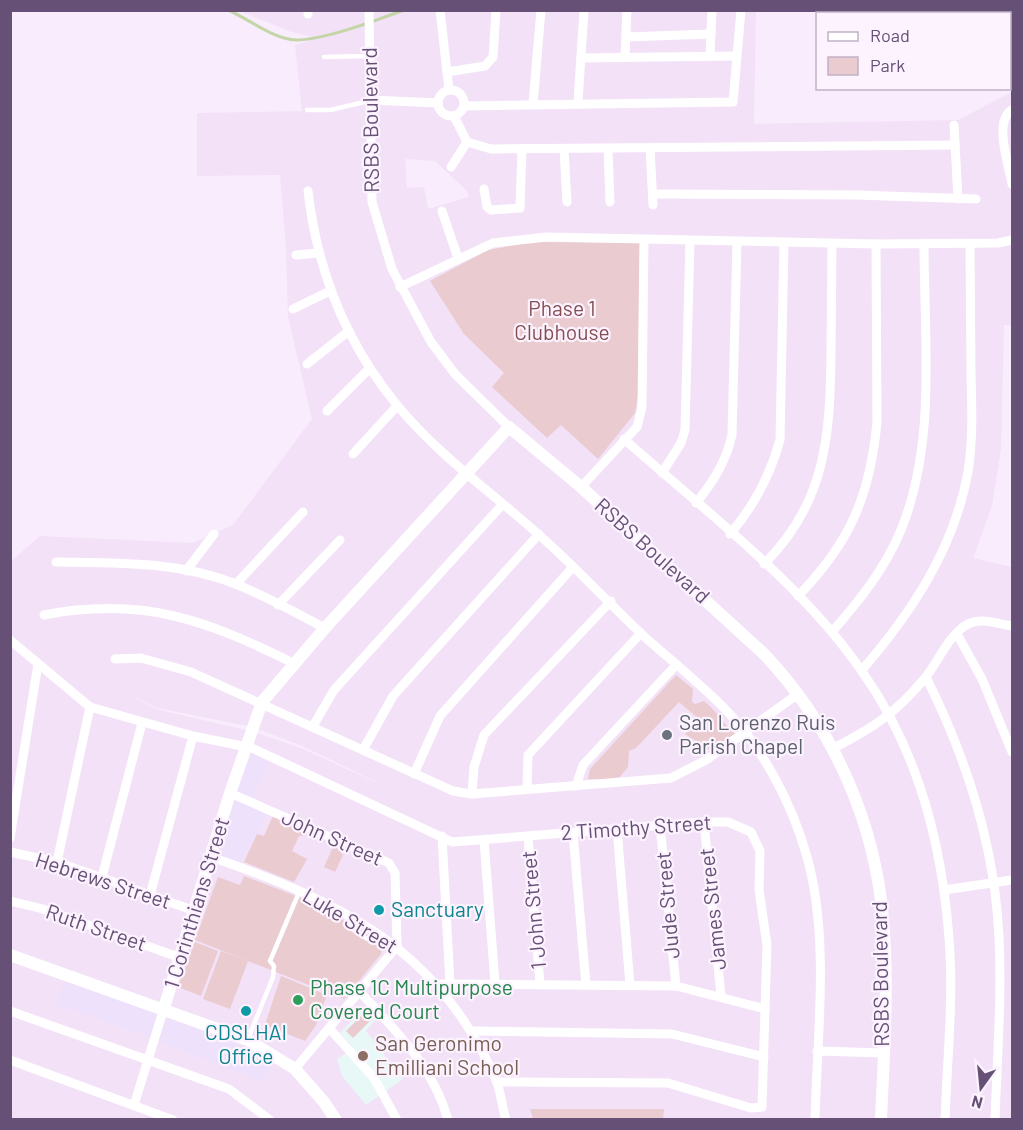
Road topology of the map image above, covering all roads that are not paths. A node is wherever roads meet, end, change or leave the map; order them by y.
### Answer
1 (440, 10) edge
2 (496, 10) edge
3 (541, 10) edge
4 (584, 10) edge
5 (627, 10) edge
6 (712, 10) edge
7 (741, 10) edge
8 (369, 13) edge
9 (711, 34) junction
10 (626, 37) junction
11 (369, 56) junction
12 (625, 56) junction
13 (710, 56) junction
14 (736, 56) junction
15 (324, 57) dead end
16 (581, 58) junction
17 (447, 72) junction
18 (448, 90) junction
19 (370, 100) junction
20 (578, 102) junction
21 (438, 103) junction
22 (533, 104) junction
23 (464, 106) junction
24 (307, 110) dead end
25 (1012, 110) edge
26 (454, 116) junction
27 (954, 125) dead end
28 (467, 142) junction
29 (955, 145) junction
30 (650, 148) junction
31 (522, 149) junction
32 (564, 149) junction
33 (608, 149) junction
34 (451, 167) dead end
35 (1012, 184) edge
36 (484, 189) dead end
37 (308, 190) dead end
38 (653, 194) junction
39 (958, 199) junction
40 (976, 199) dead end
41 (567, 202) dead end
42 (610, 202) dead end
43 (653, 205) dead end
44 (442, 211) dead end
45 (644, 239) junction
46 (1012, 240) edge
47 (690, 241) junction
48 (737, 242) junction
49 (784, 243) junction
50 (832, 244) junction
51 (876, 244) junction
52 (924, 244) junction
53 (970, 244) junction
54 (318, 254) junction
55 (296, 255) dead end
56 (458, 258) junction
57 (400, 287) junction
58 (330, 291) junction
59 (293, 309) dead end
60 (349, 331) junction
61 (307, 364) dead end
62 (370, 368) junction
63 (397, 406) junction
64 (327, 411) dead end
65 (509, 428) junction
66 (624, 439) junction
67 (353, 454) dead end
68 (467, 473) junction
69 (662, 473) junction
70 (581, 487) junction
71 (696, 503) junction
72 (501, 504) junction
73 (303, 512) dead end
74 (214, 534) dead end
75 (539, 534) junction
76 (730, 534) junction
77 (340, 540) dead end
78 (56, 562) dead end
79 (764, 564) junction
80 (573, 567) junction
81 (186, 571) junction
82 (236, 584) junction
83 (798, 597) junction
84 (611, 601) junction
85 (278, 605) junction
86 (44, 615) dead end
87 (325, 627) junction
88 (1012, 627) edge
89 (832, 632) junction
90 (641, 633) junction
91 (957, 634) junction
92 (10, 640) edge
93 (115, 659) dead end
94 (293, 663) junction
95 (38, 664) junction
96 (676, 665) junction
97 (862, 670) junction
98 (926, 677) junction
99 (798, 694) junction
100 (261, 702) junction
101 (90, 707) junction
102 (890, 716) junction
103 (142, 723) junction
104 (313, 726) junction
105 (745, 734) junction
106 (194, 736) junction
107 (246, 746) junction
108 (834, 748) junction
109 (363, 750) junction
110 (1012, 752) edge
111 (414, 774) junction
112 (576, 786) junction
113 (527, 789) junction
114 (230, 793) junction
115 (472, 794) junction
116 (704, 822) junction
117 (660, 825) junction
118 (617, 829) junction
119 (573, 833) junction
120 (442, 836) junction
121 (528, 837) junction
122 (10, 838) edge
123 (484, 840) junction
124 (10, 852) edge
125 (211, 857) junction
126 (57, 862) junction
127 (102, 877) junction
128 (1012, 880) edge
129 (994, 883) junction
130 (300, 890) junction
131 (944, 890) junction
132 (150, 895) junction
133 (10, 901) edge
134 (195, 911) junction
135 (397, 946) junction
136 (10, 955) edge
137 (181, 958) junction
138 (495, 983) junction
139 (436, 984) junction
140 (450, 984) junction
141 (540, 984) junction
142 (586, 985) junction
143 (630, 985) junction
144 (676, 986) junction
145 (359, 991) junction
146 (721, 996) junction
147 (165, 1008) junction
148 (765, 1009) junction
149 (10, 1011) edge
150 (330, 1029) junction
151 (471, 1031) junction
152 (248, 1040) junction
153 (817, 1051) junction
154 (883, 1053) junction
155 (764, 1057) junction
156 (10, 1060) edge
157 (147, 1061) junction
158 (295, 1069) junction
159 (497, 1082) junction
160 (134, 1105) junction
161 (173, 1119) edge
162 (270, 1119) edge
163 (336, 1119) edge
164 (397, 1119) edge
165 (448, 1119) edge
166 (506, 1119) edge
167 (815, 1119) edge
168 (881, 1119) edge
169 (945, 1119) edge
170 (995, 1119) edge

1 - 17 street
2 - 17 street
3 - 22 street
4 - 16 street
5 - 10 street
6 - 9 street
7 - 14 street
8 - 11 street, RSBS Boulevard
9 - 10 street
9 - 13 street
10 - 12 street
11 - 15 lane
11 - 19 street, RSBS Boulevard
12 - 13 street
12 - 16 street
13 - 14 street
14 - 20 street
16 - 20 street
17 - 18 street
18 - 21 street
18 - 23 street
19 - 21 street
19 - 24 lane
19 - 57 street, RSBS Boulevard
20 - 22 street
21 - 26 street
22 - 23 street
23 - 26 street
25 - 35 street
26 - 28 street
27 - 29 street
28 - 31 street
28 - 34 street
29 - 30 street
29 - 39 street
30 - 33 street
30 - 38 street
31 - 32 street
31 - 36 street
32 - 33 street
32 - 41 street
33 - 42 street
37 - 54 street
38 - 39 street
38 - 43 street
39 - 40 street
44 - 56 street
45 - 47 street
45 - 56 street
45 - 66 street
46 - 53 street
47 - 48 street
47 - 69 street
48 - 49 street
48 - 71 street
49 - 50 street
49 - 76 street
50 - 51 street
50 - 79 street
51 - 52 street
51 - 83 street
52 - 53 street
52 - 89 street
53 - 97 street
54 - 55 street
54 - 58 street
56 - 57 street
57 - 65 street, RSBS Boulevard
58 - 59 street
58 - 60 street
60 - 61 street
60 - 62 street
62 - 63 street
62 - 64 street
63 - 67 street
63 - 68 street
65 - 68 street
65 - 70 street, RSBS Boulevard
66 - 69 street
66 - 70 street
68 - 72 street
68 - 87 street
69 - 71 street
70 - 99 street, RSBS Boulevard
71 - 76 street
72 - 75 street
72 - 104 street
73 - 82 street
74 - 81 street
75 - 80 street
75 - 109 street
76 - 79 street
77 - 85 street
78 - 81 street
79 - 83 street
80 - 84 street
80 - 111 street
81 - 82 street
82 - 85 street
83 - 89 street
84 - 90 street
84 - 115 street
85 - 87 street
86 - 94 street
87 - 94 street
88 - 91 street
89 - 97 street
90 - 96 street
90 - 113 street
91 - 98 street
91 - 110 street
92 - 95 street
93 - 100 street
94 - 100 street
95 - 101 street
95 - 122 street
96 - 105 street
96 - 112 street
97 - 102 street
98 - 102 street
98 - 129 street
99 - 105 street
99 - 108 street, RSBS Boulevard
100 - 104 street
100 - 107 street, 1 Corinthians Street
101 - 103 street, 2 Timothy Street
101 - 126 street
102 - 108 street
102 - 131 street
103 - 106 street, 2 Timothy Street
103 - 127 street
104 - 109 street
105 - 112 street
105 - 153 street
106 - 107 street, 2 Timothy Street
106 - 132 street
107 - 114 street, 1 Corinthians Street
107 - 120 street, 2 Timothy Street
108 - 154 street, RSBS Boulevard
109 - 111 street
111 - 115 street
112 - 113 street
113 - 115 street
114 - 125 street, 1 Corinthians Street
114 - 135 street, John Street
116 - 117 street, 2 Timothy Street
116 - 146 street, James Street
116 - 148 street, 2 Timothy Street
117 - 118 street, 2 Timothy Street
117 - 144 street, Jude Street
118 - 119 street, 2 Timothy Street
118 - 143 street
119 - 121 street, 2 Timothy Street
119 - 142 street
120 - 123 street, 2 Timothy Street
120 - 140 street
121 - 123 street, 2 Timothy Street
121 - 141 street, 1 John Street
123 - 138 street
124 - 126 street, Hebrews Street
125 - 130 street, Luke Street
125 - 134 street, 1 Corinthians Street
126 - 127 street, Hebrews Street
127 - 132 street, Hebrews Street
128 - 129 street
129 - 131 street
129 - 170 street
130 - 135 street, Luke Street
130 - 152 lane
131 - 169 street
132 - 134 street, Hebrews Street
133 - 137 street, Ruth Street
134 - 137 street, 1 Corinthians Street
135 - 139 street, Luke Street
135 - 145 street
136 - 147 street
137 - 147 street, 1 Corinthians Street
138 - 140 street
138 - 141 street
139 - 140 street
139 - 151 street, Luke Street
141 - 142 street
142 - 143 street
143 - 144 street
144 - 146 street
145 - 150 street
145 - 165 street
146 - 148 street
147 - 152 street
147 - 157 street, 1 Corinthians Street
148 - 155 street, 2 Timothy Street
149 - 157 street
150 - 158 street
150 - 164 street
151 - 155 street
151 - 159 street, Luke Street
152 - 158 street
153 - 154 street
153 - 167 street
154 - 168 street, RSBS Boulevard
155 - 159 street, 2 Timothy Street
156 - 160 street
157 - 160 street, 1 Corinthians Street
157 - 162 street
158 - 163 street
159 - 166 street, Luke Street
160 - 161 street

